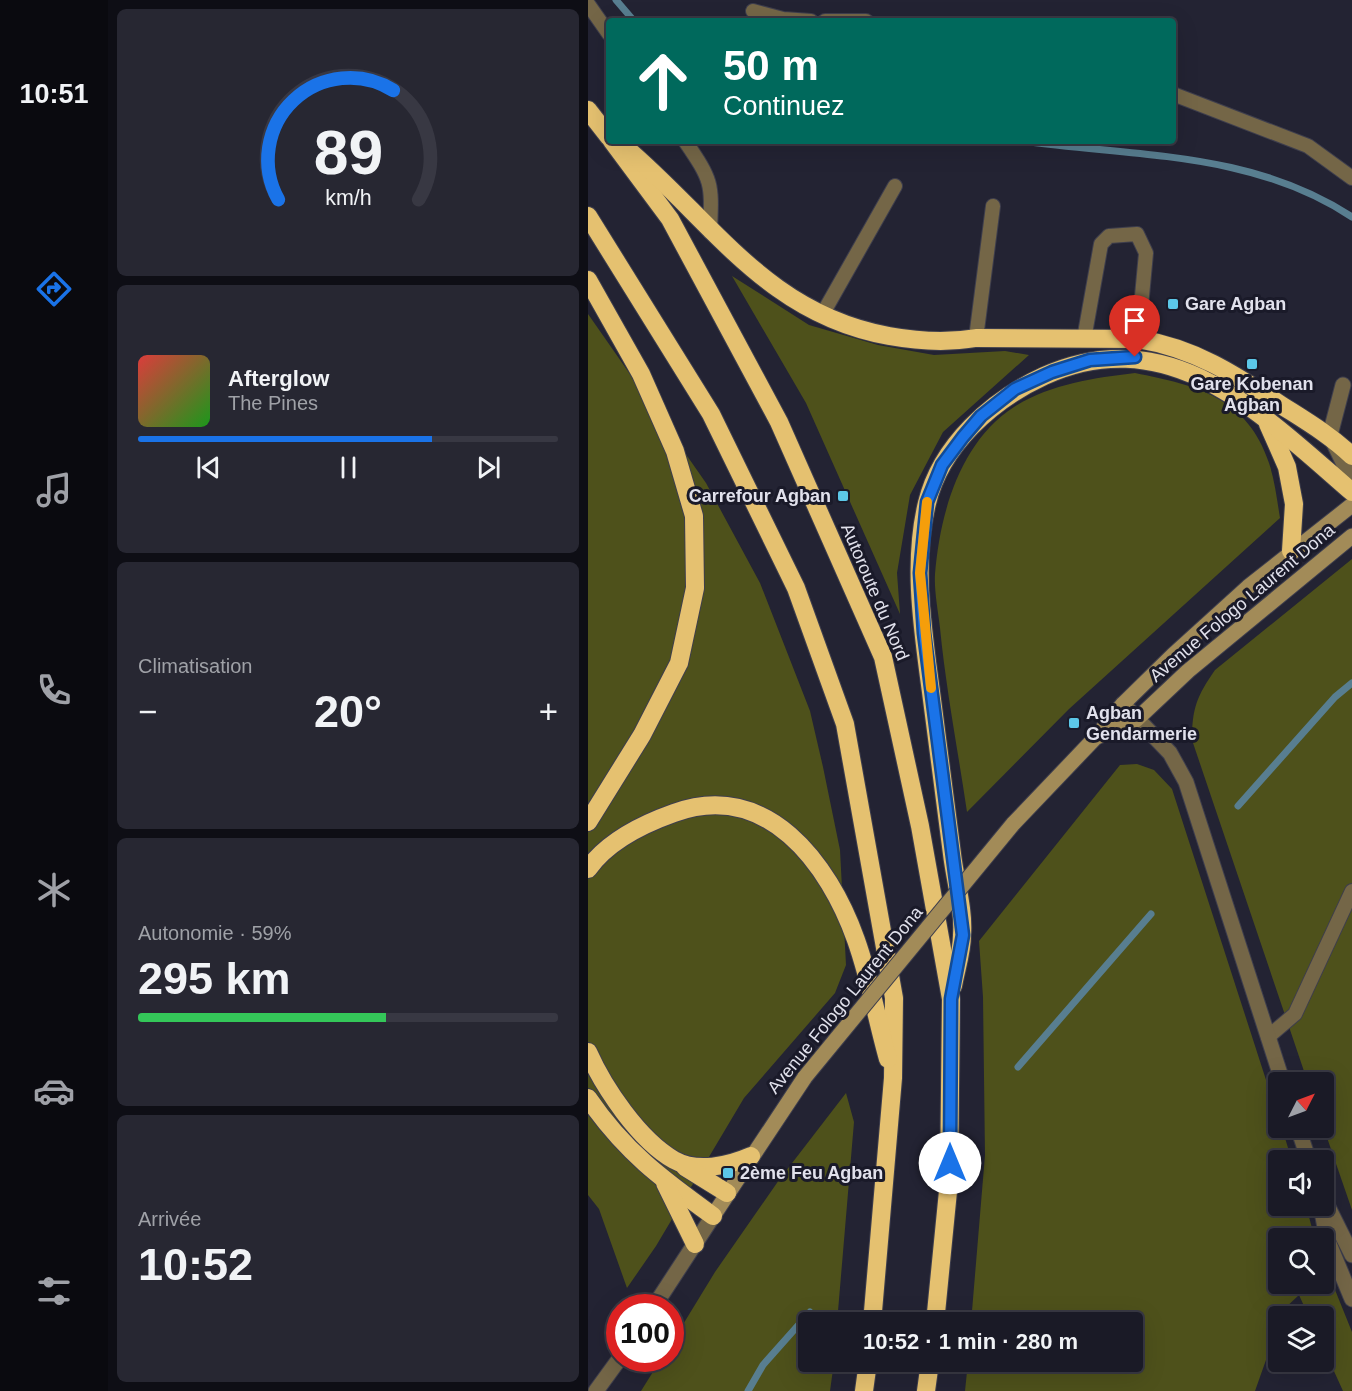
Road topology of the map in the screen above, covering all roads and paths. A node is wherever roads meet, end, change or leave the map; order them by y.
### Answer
1 (588, 4) edge
2 (753, 11) dead end
3 (779, 18) edge
4 (606, 30) edge
5 (1176, 95) edge
6 (588, 110) edge
7 (606, 132) edge
8 (615, 144) edge
9 (622, 144) edge
10 (686, 144) edge
11 (1352, 178) edge
12 (895, 186) dead end
13 (993, 206) dead end
14 (588, 216) edge
15 (710, 232) junction
16 (588, 280) edge
17 (822, 315) junction
18 (976, 338) junction
19 (1084, 339) junction
20 (1138, 339) junction
21 (1343, 385) dead end
22 (1266, 420) junction
23 (1330, 435) junction
24 (1352, 438) edge
25 (1352, 456) edge
26 (1352, 482) edge
27 (1352, 492) edge
28 (1352, 505) edge
29 (1352, 536) edge
30 (1292, 551) junction
31 (1122, 704) junction
32 (1136, 720) junction
33 (1096, 737) junction
34 (588, 822) edge
35 (588, 869) edge
36 (1352, 891) edge
37 (951, 999) junction
38 (1268, 1036) junction
39 (588, 1052) edge
40 (1279, 1072) edge
41 (893, 1078) junction
42 (588, 1098) edge
43 (751, 1156) junction
44 (676, 1161) junction
45 (663, 1179) junction
46 (727, 1193) junction
47 (713, 1216) junction
48 (1323, 1216) edge
49 (1333, 1216) edge
50 (695, 1244) junction
51 (1352, 1255) edge
52 (662, 1294) edge
53 (1352, 1299) edge
54 (873, 1312) edge
55 (936, 1312) edge
56 (610, 1372) edge
57 (867, 1372) edge
58 (929, 1372) edge
59 (596, 1391) edge
60 (864, 1391) edge
61 (926, 1391) edge

1 - 4 lane
2 - 3 lane
5 - 11 lane
6 - 7 highway, Autoroute du Nord
8 - 37 highway, Autoroute du Nord
9 - 15 highway
10 - 15 lane
12 - 17 lane
13 - 18 lane
14 - 41 highway
15 - 17 highway
16 - 34 highway
17 - 18 highway
18 - 19 highway
19 - 20 highway
19 - 20 lane
20 - 23 highway
21 - 23 street
22 - 27 highway
22 - 30 highway
22 - 37 highway
23 - 24 highway
23 - 25 highway
23 - 26 street
28 - 30 main road, Avenue Fologo Laurent Dona
29 - 32 main road, Avenue Fologo Laurent Dona
30 - 31 main road, Avenue Fologo Laurent Dona
31 - 32 street
31 - 33 main road, Avenue Fologo Laurent Dona
32 - 33 main road, Avenue Fologo Laurent Dona
32 - 38 street
33 - 43 main road, Avenue Fologo Laurent Dona, bridge
35 - 41 highway
36 - 38 lane
37 - 55 highway, Autoroute du Nord
38 - 40 street
39 - 44 highway
41 - 54 highway
42 - 45 highway
43 - 44 highway
43 - 46 main road, Avenue Fologo Laurent Dona
44 - 46 highway
45 - 47 highway
45 - 50 highway
46 - 47 main road, Avenue Fologo Laurent Dona
47 - 50 street, Avenue Fologo Laurent Dona
48 - 53 street
49 - 51 street
50 - 52 street, Avenue Fologo Laurent Dona
56 - 59 street
57 - 60 highway
58 - 61 highway

